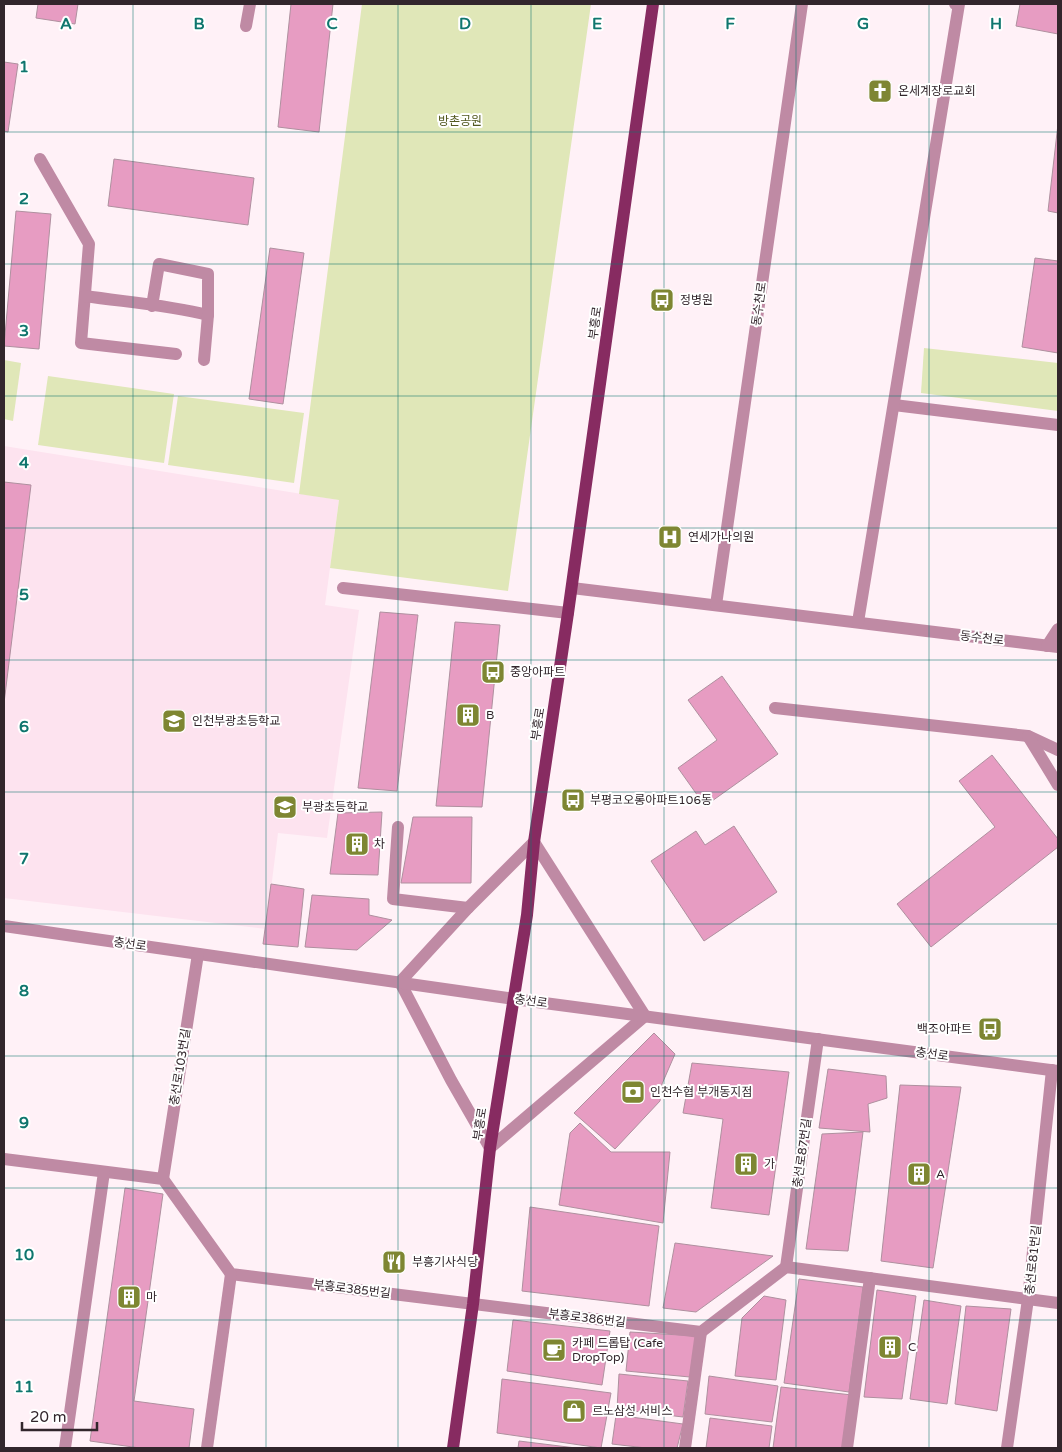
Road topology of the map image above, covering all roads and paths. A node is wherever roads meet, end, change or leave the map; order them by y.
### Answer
1 (250, 4) edge
2 (653, 4) edge
3 (802, 4) edge
4 (955, 4) edge
5 (959, 4) edge
6 (246, 26) dead end
7 (40, 159) dead end
8 (85, 296) junction
9 (152, 306) junction
10 (208, 315) junction
11 (176, 354) dead end
12 (204, 360) dead end
13 (894, 406) junction
14 (1058, 425) edge
15 (343, 588) dead end
16 (572, 588) junction
17 (716, 605) junction
18 (568, 613) junction
19 (858, 622) junction
20 (1058, 629) edge
21 (1052, 646) edge
22 (775, 708) dead end
23 (1028, 736) junction
24 (1058, 750) edge
25 (1058, 785) edge
26 (398, 827) dead end
27 (534, 842) junction
28 (468, 908) junction
29 (4, 926) edge
30 (198, 954) junction
31 (400, 982) junction
32 (514, 998) junction
33 (645, 1016) junction
34 (818, 1039) junction
35 (1055, 1071) edge
36 (490, 1148) junction
37 (4, 1159) edge
38 (104, 1172) junction
39 (163, 1179) junction
40 (786, 1267) junction
41 (231, 1274) junction
42 (870, 1278) junction
43 (1028, 1299) junction
44 (1058, 1303) edge
45 (473, 1304) junction
46 (701, 1332) junction
47 (207, 1445) edge
48 (65, 1448) edge
49 (453, 1448) edge
50 (685, 1448) edge
51 (847, 1448) edge
52 (1007, 1448) edge

1 - 6 street
2 - 16 main road, 부흥로
3 - 17 street, 동수천로
4 - 5 street
5 - 13 street
7 - 8 street
8 - 9 street
8 - 11 street
9 - 10 street
9 - 10 street
10 - 12 street
13 - 14 street
13 - 19 street
15 - 18 street
16 - 17 street, 동수천로
16 - 18 main road, 부흥로
17 - 19 street, 동수천로
18 - 27 main road, 부흥로
19 - 21 street, 동수천로
20 - 21 street, 동수천로
22 - 23 street
23 - 24 street
23 - 25 street
26 - 28 street
27 - 28 street
27 - 32 main road, 부흥로
27 - 33 street
28 - 31 street
29 - 30 street, 충선로
30 - 31 street, 충선로
30 - 39 street, 충선로103번길
31 - 32 street, 충선로
31 - 36 street
32 - 33 street, 충선로
32 - 36 main road, 부흥로
33 - 34 street, 충선로
33 - 36 street
34 - 35 street, 충선로
34 - 40 street, 충선로87번길
35 - 43 street, 충선로81번길
36 - 45 main road, 부흥로
37 - 38 street
38 - 39 street
38 - 48 street
39 - 41 street
40 - 42 street
40 - 46 street
41 - 45 street, 부흥로385번길
41 - 47 street
42 - 43 street
42 - 51 street
43 - 44 street
43 - 52 street, 충선로81번길
45 - 46 street, 부흥로386번길
45 - 49 main road, 부흥로
46 - 50 street

